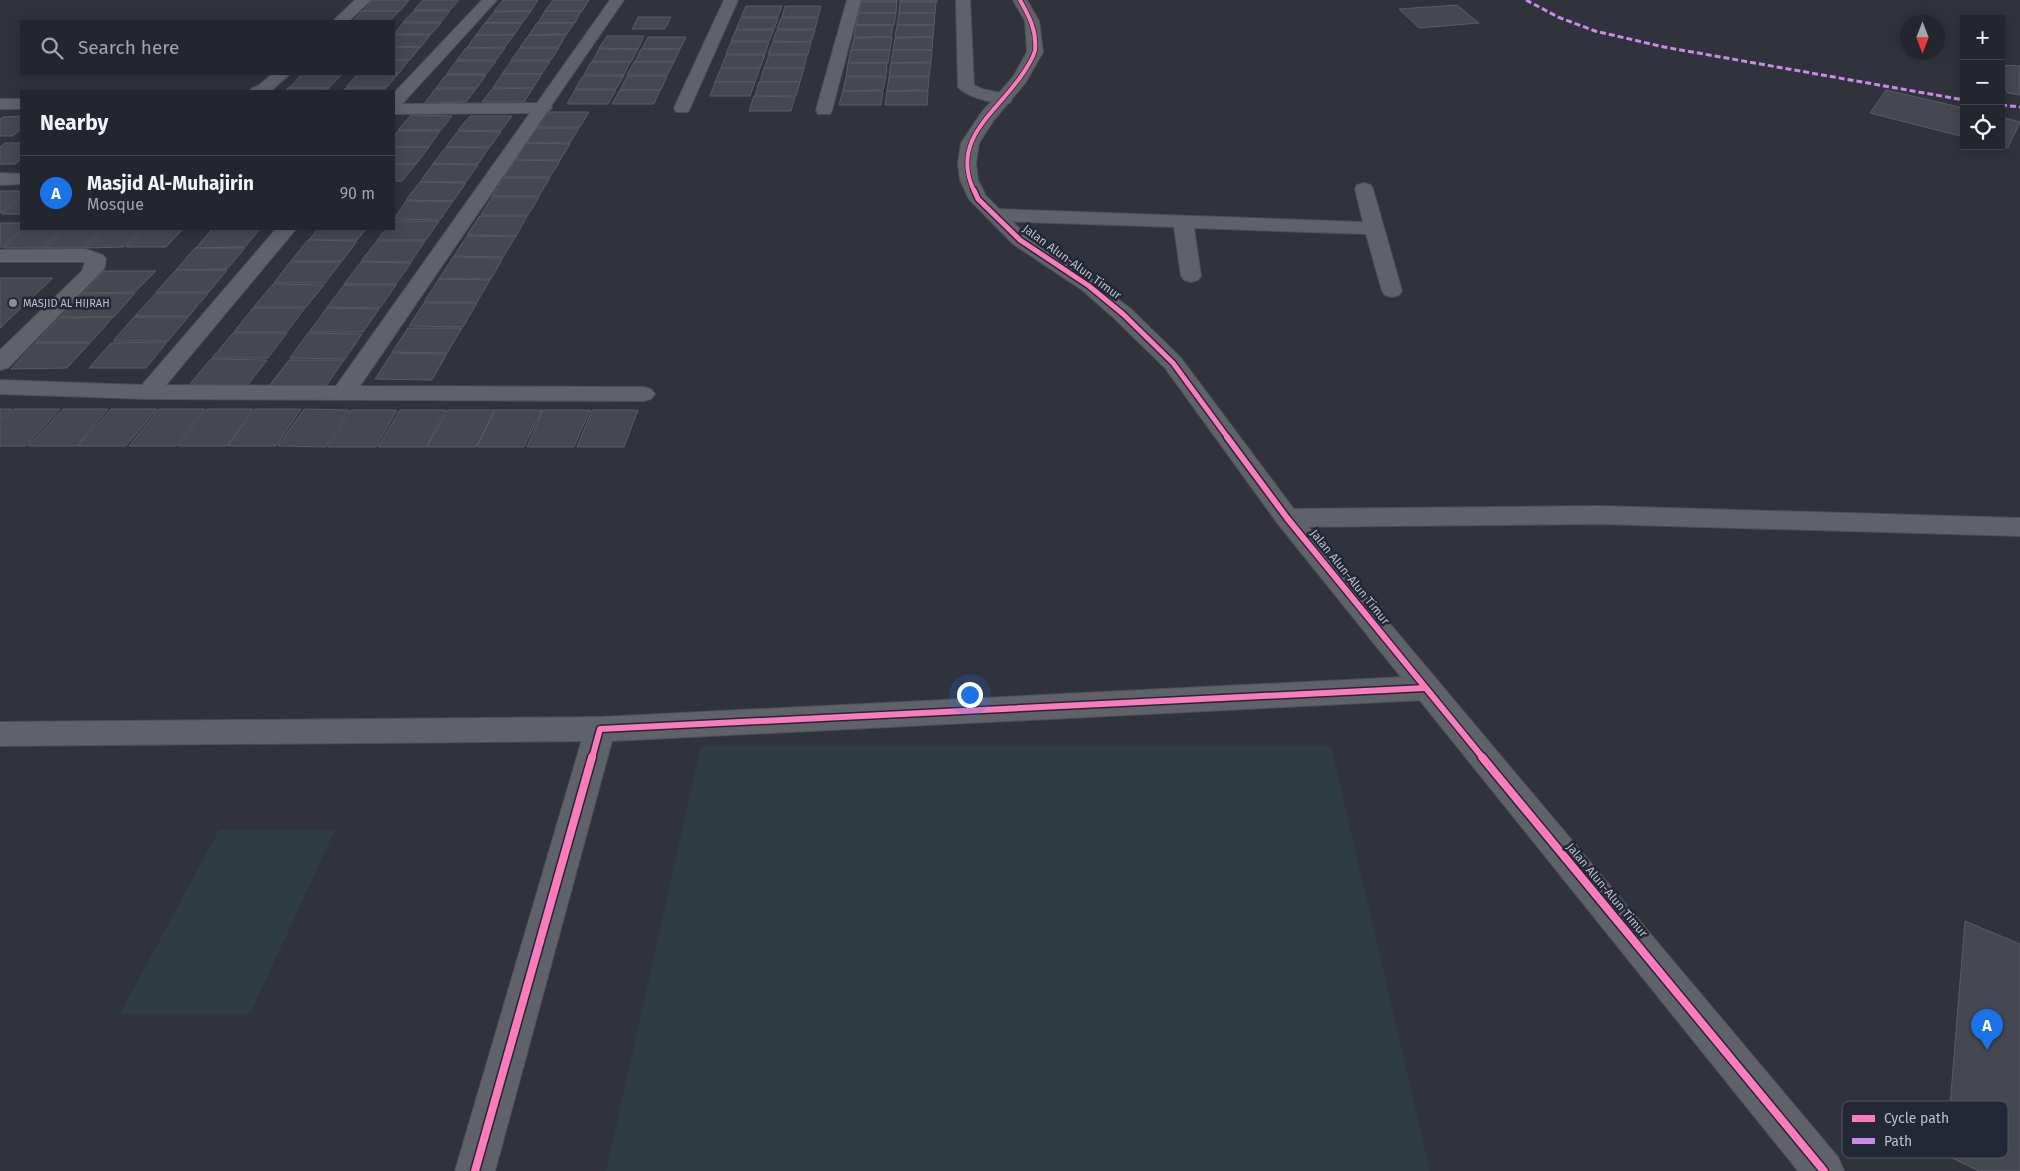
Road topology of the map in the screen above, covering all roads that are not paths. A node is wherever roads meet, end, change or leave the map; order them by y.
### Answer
1 (364, 0) edge
2 (490, 0) edge
3 (617, 0) edge
4 (730, 0) edge
5 (854, 0) edge
6 (963, 0) edge
7 (1020, 0) edge
8 (341, 20) edge
9 (281, 75) edge
10 (259, 90) edge
11 (1004, 98) junction
12 (395, 101) edge
13 (0, 104) edge
14 (20, 104) edge
15 (544, 108) junction
16 (682, 108) dead end
17 (395, 109) edge
18 (824, 110) dead end
19 (0, 179) edge
20 (20, 179) edge
21 (1364, 189) dead end
22 (995, 215) junction
23 (1183, 222) junction
24 (1374, 228) junction
25 (285, 230) edge
26 (0, 256) edge
27 (1190, 276) dead end
28 (1392, 291) dead end
29 (0, 364) edge
30 (0, 388) edge
31 (148, 392) junction
32 (343, 393) junction
33 (643, 394) dead end
34 (1287, 518) junction
35 (2020, 527) edge
36 (1425, 688) junction
37 (600, 728) junction
38 (0, 734) edge
39 (475, 1171) edge
40 (1824, 1171) edge

1 - 8 street
2 - 12 street
3 - 15 street
4 - 16 street
5 - 18 street
6 - 11 street
7 - 11 street, Jalan Alun-Alun Timur
9 - 10 street
11 - 22 street, Jalan Alun-Alun Timur
13 - 14 street
15 - 17 street
15 - 32 street
19 - 20 street
21 - 24 street
22 - 23 street
22 - 34 street, Jalan Alun-Alun Timur
23 - 24 street
23 - 27 street
24 - 28 street
25 - 31 street
26 - 29 street
30 - 31 street
31 - 32 street
32 - 33 street
34 - 35 street
34 - 36 street, Jalan Alun-Alun Timur
36 - 37 street
36 - 40 street, Jalan Alun-Alun Timur
37 - 38 street
37 - 39 street

